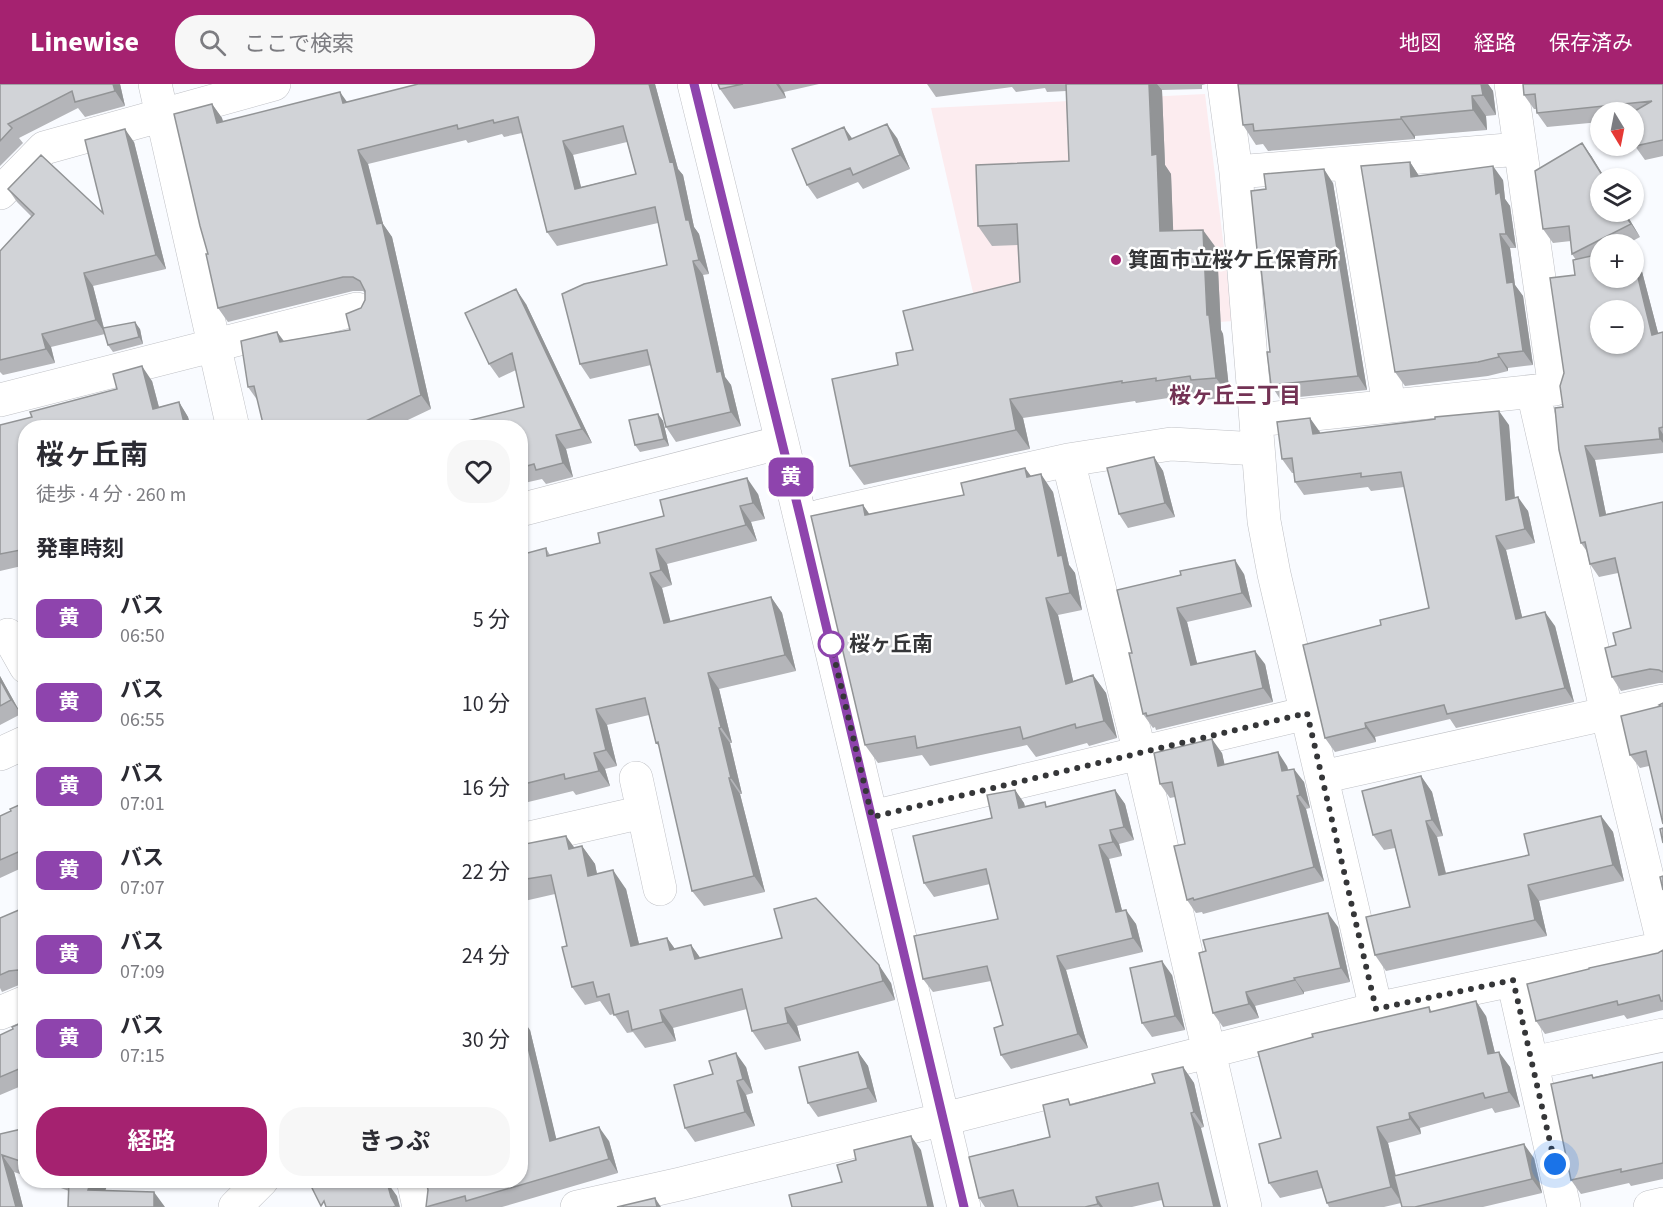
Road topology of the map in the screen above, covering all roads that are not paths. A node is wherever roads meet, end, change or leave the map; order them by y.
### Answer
1 (274, 84) edge
2 (694, 84) edge
3 (1224, 84) edge
4 (1511, 84) edge
5 (159, 99) edge
6 (1520, 149) junction
7 (1349, 163) junction
8 (1236, 172) junction
9 (0, 193) edge
10 (357, 309) edge
11 (214, 345) junction
12 (1533, 392) junction
13 (0, 400) edge
14 (1389, 405) junction
15 (231, 420) edge
16 (1257, 435) junction
17 (782, 442) junction
18 (1068, 460) junction
19 (528, 508) edge
20 (801, 520) junction
21 (8, 635) dead end
22 (18, 653) edge
23 (1663, 701) edge
24 (1307, 713) junction
25 (1607, 713) junction
26 (18, 746) edge
27 (0, 754) edge
28 (1140, 754) junction
29 (1322, 777) junction
30 (636, 778) dead end
31 (643, 812) junction
32 (872, 817) junction
33 (528, 838) edge
34 (660, 889) dead end
35 (1663, 942) edge
36 (1663, 948) edge
37 (1513, 980) junction
38 (18, 1005) edge
39 (1376, 1009) junction
40 (0, 1013) edge
41 (1663, 1035) edge
42 (1209, 1052) junction
43 (1532, 1063) junction
44 (944, 1119) junction
45 (254, 1188) edge
46 (415, 1188) edge
47 (683, 1196) edge
48 (1663, 1204) edge
49 (235, 1207) edge
50 (419, 1207) edge
51 (577, 1207) edge
52 (964, 1207) edge
53 (1245, 1207) edge
54 (1564, 1207) edge
55 (1650, 1207) edge

1 - 5 street
2 - 17 street
3 - 8 street
4 - 6 street
5 - 9 street
5 - 11 street
6 - 7 street
6 - 12 street
7 - 8 street
7 - 14 street
8 - 16 street
10 - 11 street
11 - 13 street
11 - 15 street
12 - 14 street
12 - 25 street
14 - 16 street
16 - 18 street
16 - 24 street
17 - 19 street
17 - 20 street
18 - 20 street
18 - 28 street
20 - 32 street
21 - 22 street
23 - 25 street
24 - 28 street
24 - 29 street
25 - 29 street
25 - 35 street
26 - 27 street
28 - 32 street
28 - 42 street
29 - 39 street
30 - 31 street
31 - 33 street
31 - 34 street
32 - 44 street
36 - 37 street
37 - 39 street
37 - 43 street
38 - 40 street
39 - 42 street
41 - 43 street
42 - 44 street
42 - 53 street
43 - 54 street
44 - 47 street
44 - 52 street
45 - 49 street
46 - 50 street
47 - 51 street
48 - 55 street

